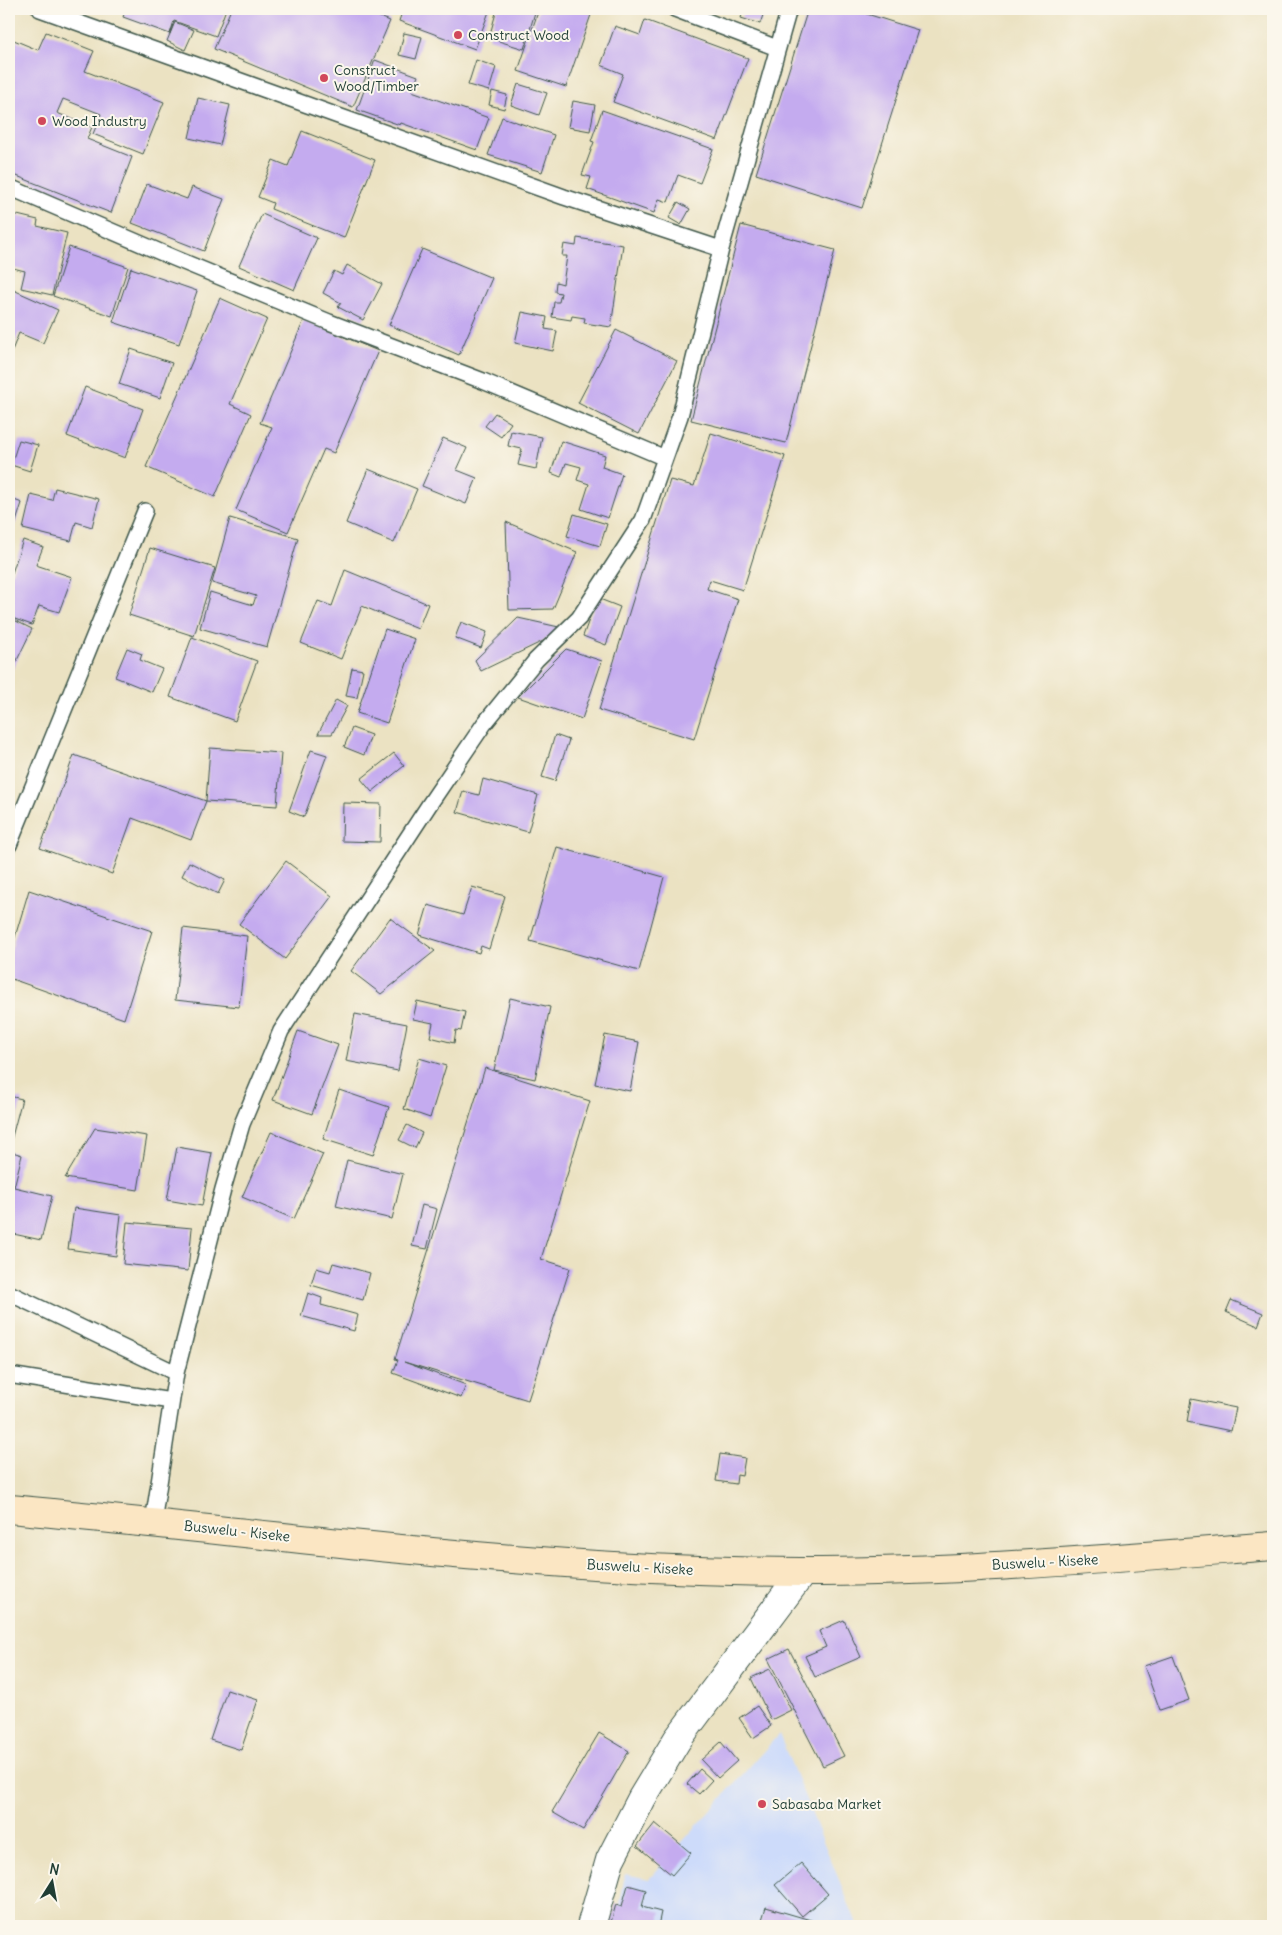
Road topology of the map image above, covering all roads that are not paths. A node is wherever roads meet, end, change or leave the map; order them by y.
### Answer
1 (40, 9) edge
2 (676, 9) edge
3 (789, 9) edge
4 (777, 48) junction
5 (9, 187) edge
6 (721, 249) junction
7 (665, 458) junction
8 (145, 511) dead end
9 (9, 845) edge
10 (9, 1293) edge
11 (176, 1373) junction
12 (9, 1375) edge
13 (172, 1401) junction
14 (9, 1510) edge
15 (152, 1522) junction
16 (1273, 1546) edge
17 (802, 1573) junction
18 (591, 1926) edge

1 - 6 lane
2 - 4 lane
3 - 4 lane
4 - 6 lane
5 - 7 lane
6 - 7 lane
7 - 11 lane
8 - 9 lane
10 - 11 lane
11 - 13 lane
12 - 13 lane
13 - 15 lane
14 - 15 main road, Buswelu - Kiseke
15 - 17 main road, Buswelu - Kiseke
16 - 17 main road, Buswelu - Kiseke
17 - 18 street

